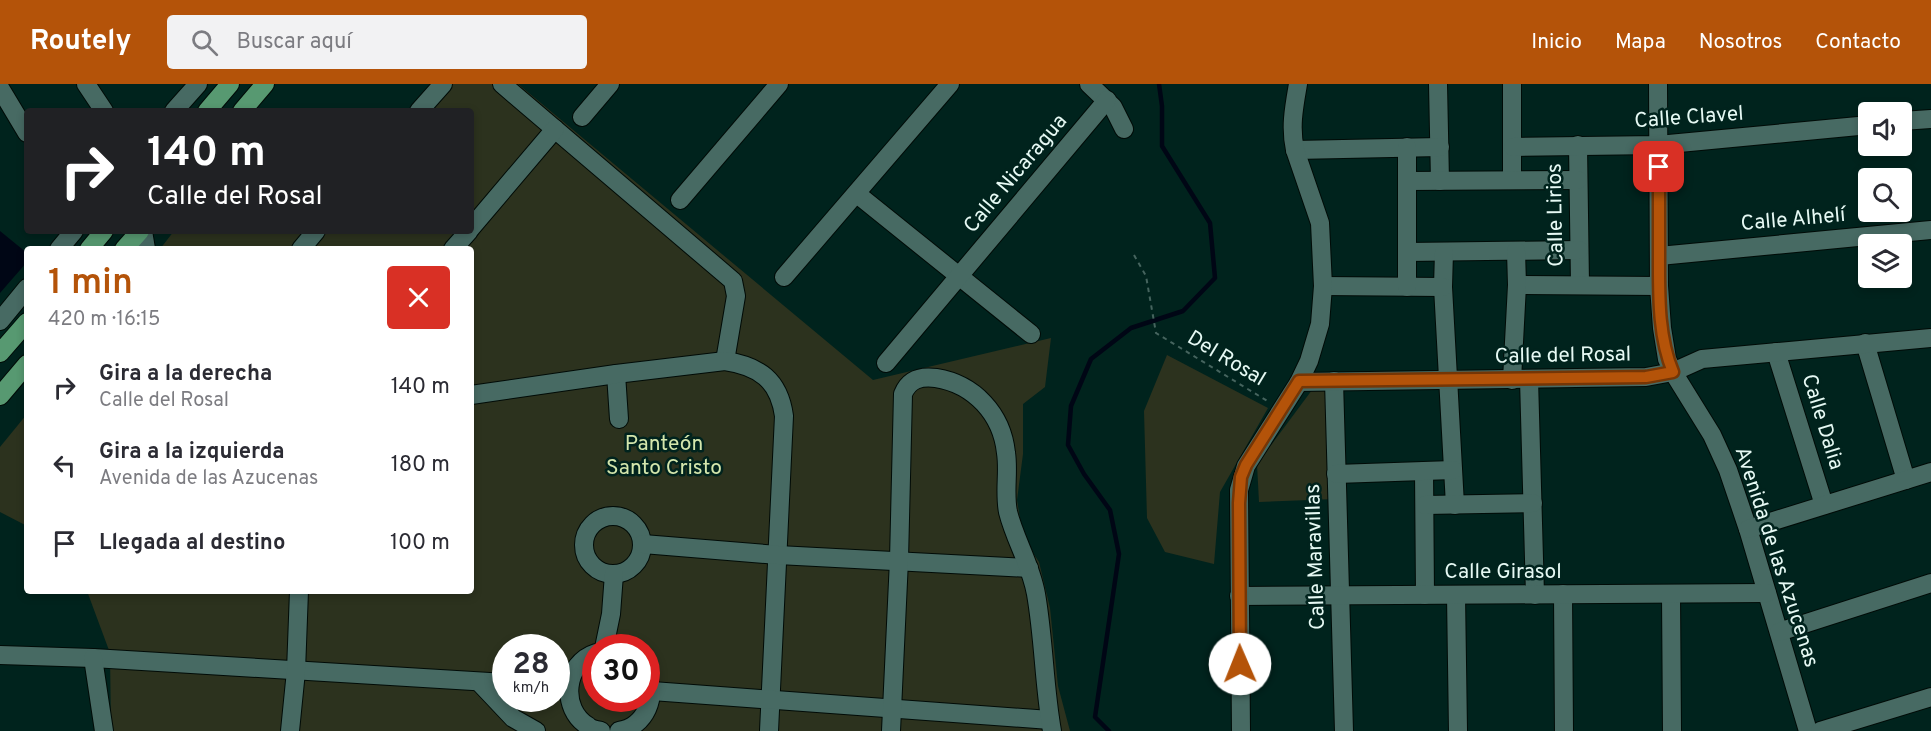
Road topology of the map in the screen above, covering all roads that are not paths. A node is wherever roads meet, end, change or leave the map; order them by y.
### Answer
1 (86, 84) edge
2 (230, 84) edge
3 (265, 84) edge
4 (442, 84) edge
5 (502, 84) edge
6 (610, 84) edge
7 (779, 84) edge
8 (950, 84) edge
9 (1089, 84) edge
10 (1298, 84) edge
11 (1438, 84) edge
12 (1512, 84) edge
13 (1658, 84) edge
14 (193, 86) edge
15 (1, 93) edge
16 (1107, 100) junction
17 (102, 108) edge
18 (176, 108) edge
19 (205, 108) edge
20 (210, 108) edge
21 (245, 108) edge
22 (422, 108) edge
23 (582, 117) dead end
24 (1931, 118) edge
25 (1912, 120) edge
26 (1858, 126) edge
27 (24, 128) edge
28 (555, 129) junction
29 (1124, 129) dead end
30 (1658, 145) junction
31 (1578, 146) junction
32 (1407, 147) junction
33 (1440, 147) junction
34 (1513, 147) junction
35 (1294, 150) junction
36 (1512, 179) junction
37 (1578, 180) junction
38 (1407, 181) junction
39 (1440, 181) junction
40 (857, 194) junction
41 (680, 200) dead end
42 (474, 225) edge
43 (1931, 230) edge
44 (72, 234) edge
45 (102, 234) edge
46 (138, 234) edge
47 (314, 234) edge
48 (466, 234) edge
49 (62, 246) edge
50 (92, 246) edge
51 (127, 246) edge
52 (304, 246) edge
53 (456, 246) edge
54 (1579, 250) junction
55 (1516, 251) junction
56 (1407, 252) junction
57 (1444, 252) junction
58 (1659, 256) junction
59 (959, 276) junction
60 (784, 277) dead end
61 (1580, 284) junction
62 (1517, 285) junction
63 (1323, 286) junction
64 (1659, 286) junction
65 (1407, 287) junction
66 (1443, 287) junction
67 (24, 292) edge
68 (0, 321) edge
69 (24, 326) edge
70 (1031, 334) dead end
71 (1931, 338) edge
72 (1865, 343) junction
73 (1776, 352) junction
74 (0, 354) edge
75 (724, 362) junction
76 (886, 363) dead end
77 (24, 368) edge
78 (1673, 372) junction
79 (616, 374) junction
80 (1448, 380) junction
81 (1521, 380) junction
82 (1299, 381) junction
83 (1334, 381) junction
84 (0, 396) edge
85 (474, 396) edge
86 (619, 419) dead end
87 (1453, 470) junction
88 (1424, 471) junction
89 (1931, 472) edge
90 (1336, 474) junction
91 (1906, 480) junction
92 (1533, 503) junction
93 (1425, 505) junction
94 (1455, 505) junction
95 (1824, 505) junction
96 (1748, 529) junction
97 (643, 544) junction
98 (778, 555) junction
99 (899, 561) junction
100 (1029, 568) junction
101 (614, 574) junction
102 (1931, 583) edge
103 (1767, 593) junction
104 (299, 594) edge
105 (1563, 594) junction
106 (1671, 594) junction
107 (1425, 595) junction
108 (1456, 595) junction
109 (1535, 595) junction
110 (1239, 596) junction
111 (1340, 596) junction
112 (1779, 632) junction
113 (606, 634) edge
114 (0, 655) edge
115 (93, 658) junction
116 (582, 661) edge
117 (296, 671) junction
118 (570, 675) edge
119 (479, 682) junction
120 (492, 682) edge
121 (660, 692) edge
122 (1931, 697) edge
123 (771, 700) junction
124 (570, 702) edge
125 (892, 708) junction
126 (645, 712) edge
127 (1051, 725) edge
128 (104, 731) edge
129 (290, 731) edge
130 (536, 731) edge
131 (601, 731) edge
132 (619, 731) edge
133 (769, 731) edge
134 (891, 731) edge
135 (1241, 731) edge
136 (1344, 731) edge
137 (1458, 731) edge
138 (1564, 731) edge
139 (1672, 731) edge
140 (1808, 731) edge
141 (1820, 731) edge

1 - 17 street
2 - 20 main road
3 - 21 main road
4 - 22 street
5 - 28 street
6 - 23 street
7 - 41 street
8 - 40 street
9 - 16 street
10 - 35 street
11 - 33 street
12 - 34 street, Calle Lirios
13 - 30 street, Avenida de las Azucenas
14 - 18 street
14 - 19 street
15 - 27 street
16 - 29 street
16 - 59 street, Calle Nicaragua
24 - 25 street
26 - 30 street, Calle Clavel
28 - 42 street
28 - 75 street
30 - 31 street, Calle Clavel
30 - 58 street, Avenida de las Azucenas
31 - 34 street, Calle Clavel
31 - 37 street, Calle Lirios
32 - 33 street
32 - 35 street
32 - 38 street
33 - 39 street
34 - 36 street, Calle Lirios
35 - 63 street
36 - 37 street
36 - 39 street
37 - 54 street, Calle Lirios
38 - 39 street
38 - 56 street
40 - 59 street
40 - 60 street
43 - 58 street, Calle Alhelí
44 - 49 street
45 - 50 main road
46 - 51 main road
47 - 52 street
48 - 53 street
54 - 55 street
54 - 61 street, Calle Lirios
55 - 57 street
55 - 62 street
56 - 57 street
56 - 65 street
57 - 66 street
58 - 64 street, Avenida de las Azucenas
59 - 70 street
59 - 76 street, Calle Nicaragua
61 - 62 street
61 - 64 street
62 - 81 street
63 - 65 street
63 - 82 street
64 - 78 street, Avenida de las Azucenas
65 - 66 street
66 - 80 street
67 - 68 street
69 - 74 main road
71 - 72 street, Calle del Rosal
72 - 73 street, Calle del Rosal
72 - 91 street
73 - 78 street, Calle del Rosal
73 - 95 street, Calle Dalia
75 - 79 street
75 - 98 street
77 - 84 main road
78 - 81 street, Calle del Rosal
78 - 96 street, Avenida de las Azucenas
79 - 85 street
79 - 86 street
80 - 81 street, Calle del Rosal
80 - 83 street, Calle del Rosal
80 - 87 street
81 - 92 street
82 - 83 street, Calle del Rosal
82 - 110 street
83 - 90 street, Calle Maravillas
87 - 88 street
87 - 94 street
88 - 90 street
88 - 93 street
89 - 91 street
90 - 111 street, Calle Maravillas
91 - 95 street
92 - 94 street
92 - 109 street
93 - 94 street
93 - 107 street
95 - 96 street
96 - 103 street, Avenida de las Azucenas
97 - 98 street
97 - 101 street
97 - 101 street
98 - 99 street
98 - 123 street
99 - 100 street
99 - 100 street
99 - 125 street
100 - 127 street
101 - 113 street
102 - 112 street
103 - 106 street, Calle Girasol
103 - 112 street, Avenida de las Azucenas
104 - 117 street
105 - 106 street, Calle Girasol
105 - 109 street, Calle Girasol
105 - 138 street
106 - 139 street
107 - 108 street, Calle Girasol
107 - 111 street, Calle Girasol
108 - 109 street, Calle Girasol
108 - 137 street
110 - 111 street, Calle Girasol
110 - 135 street
111 - 136 street, Calle Maravillas
112 - 140 street, Avenida de las Azucenas
114 - 115 street
115 - 117 street
115 - 128 street
116 - 118 street
117 - 119 street
117 - 129 street
119 - 120 street
119 - 130 street
121 - 123 street
122 - 141 street
123 - 125 street
123 - 133 street
124 - 131 street
125 - 127 street
125 - 134 street
126 - 132 street

